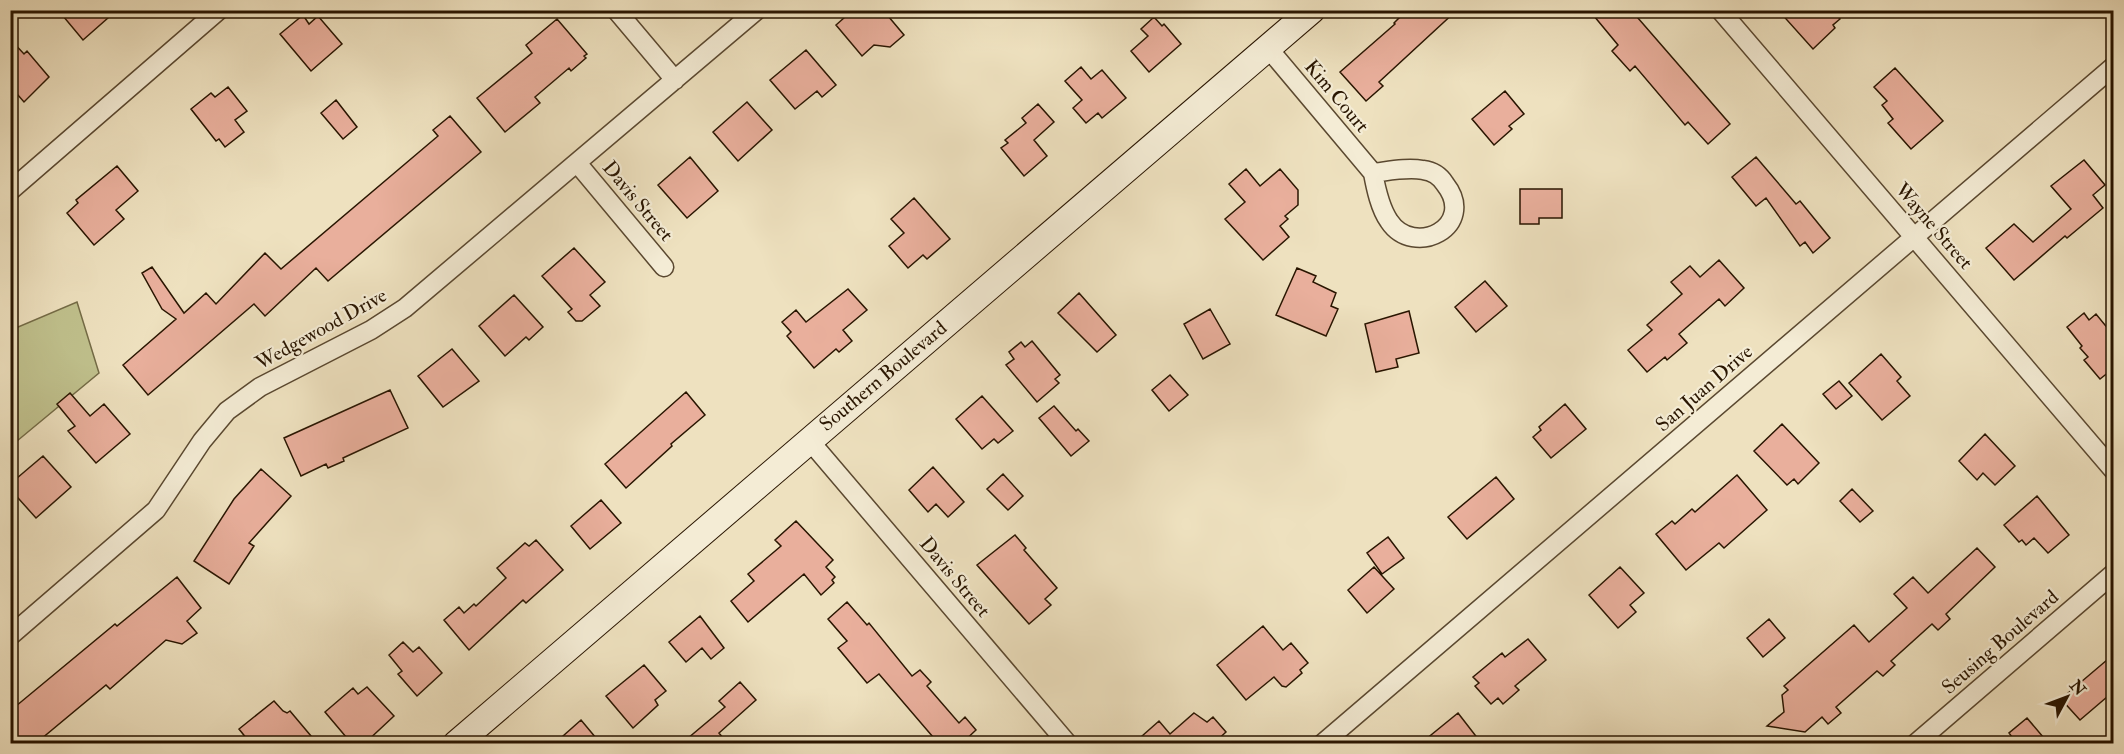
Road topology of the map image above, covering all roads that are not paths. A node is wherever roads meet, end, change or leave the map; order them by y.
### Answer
1 (219, 10) edge
2 (616, 10) edge
3 (757, 10) edge
4 (1312, 10) edge
5 (1720, 10) edge
6 (1268, 48) junction
7 (2114, 66) edge
8 (675, 80) junction
9 (578, 164) junction
10 (1372, 173) junction
11 (10, 191) edge
12 (1914, 237) junction
13 (664, 267) dead end
14 (809, 440) junction
15 (2114, 471) edge
16 (2114, 573) edge
17 (10, 636) edge
18 (456, 744) edge
19 (1068, 744) edge
20 (1322, 744) edge
21 (1915, 744) edge

1 - 11 street
2 - 8 street
3 - 8 street, Wedgewood Drive
4 - 6 street, Southern Boulevard
5 - 12 street, Wayne Street
6 - 10 street, Kim Court
6 - 14 street, Southern Boulevard
7 - 12 street, San Juan Drive
8 - 9 street, Wedgewood Drive
9 - 13 street, Davis Street
9 - 17 street, Wedgewood Drive
10 - 10 street, Kim Court
12 - 15 street, Wayne Street
12 - 20 street, San Juan Drive
14 - 18 street, Southern Boulevard
14 - 19 street, Davis Street
16 - 21 street, Seusing Boulevard

